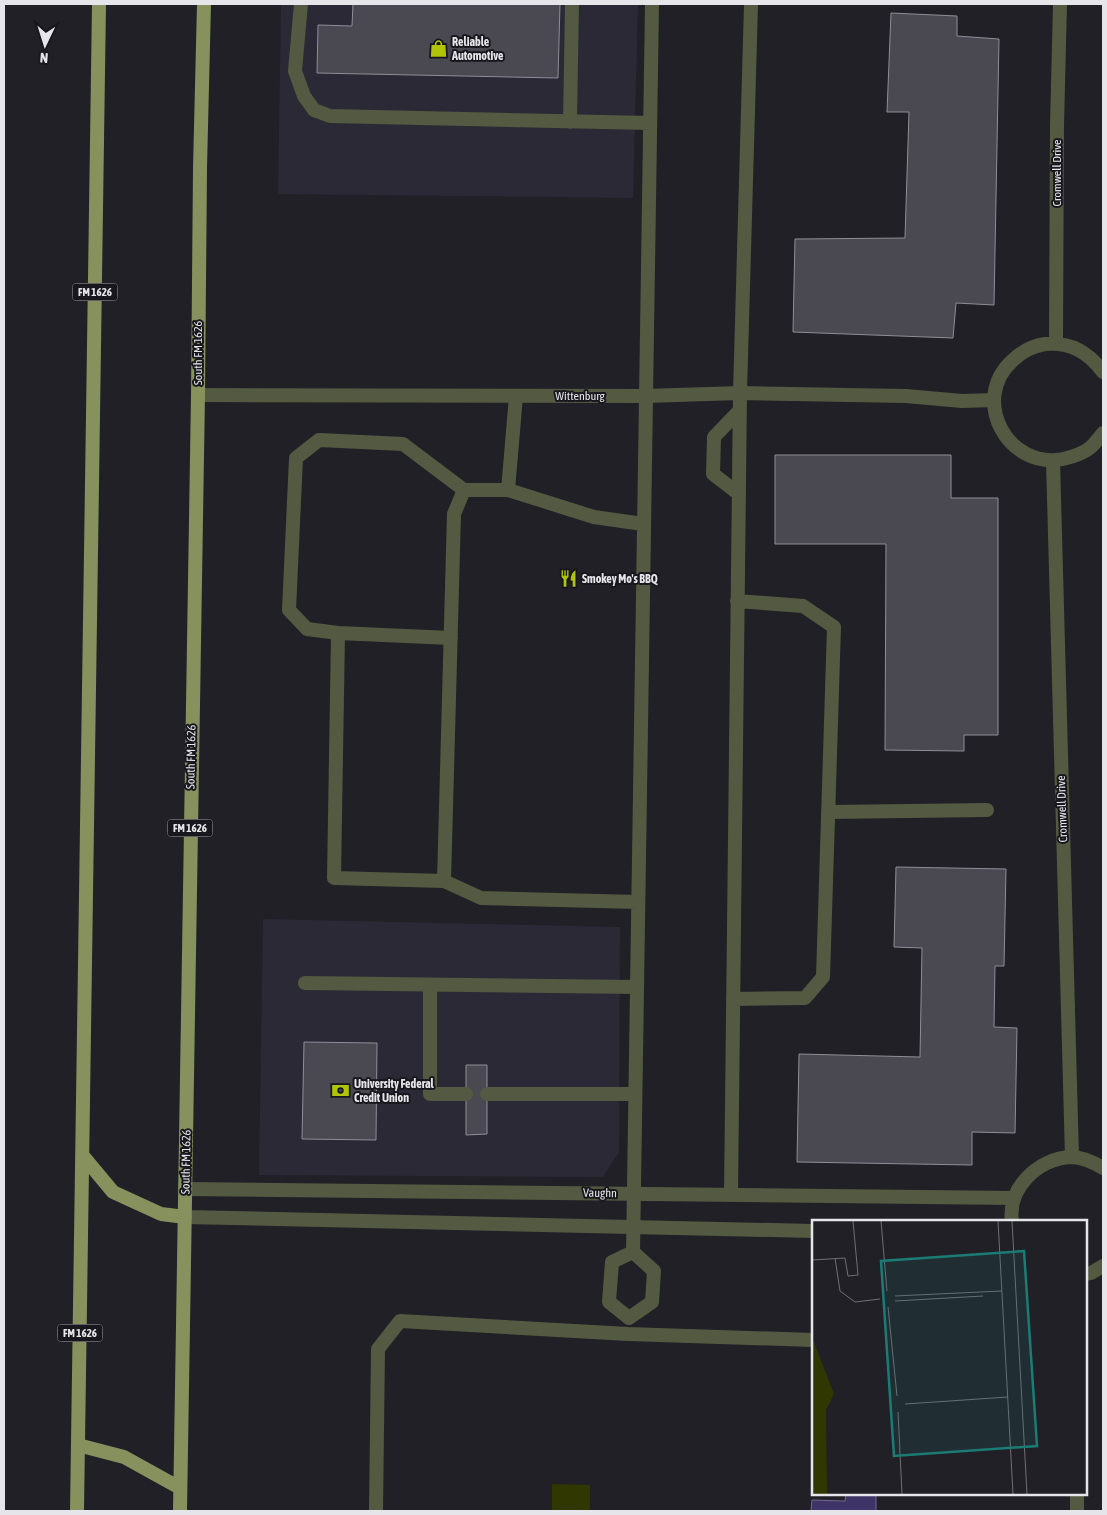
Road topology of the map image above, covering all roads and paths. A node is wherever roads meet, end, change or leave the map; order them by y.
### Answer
1 (99, 4) edge
2 (204, 4) edge
3 (301, 4) edge
4 (572, 4) edge
5 (652, 4) edge
6 (751, 4) edge
7 (1060, 4) edge
8 (570, 122) junction
9 (650, 123) junction
10 (1056, 343) junction
11 (1103, 372) edge
12 (740, 393) junction
13 (198, 395) junction
14 (516, 396) junction
15 (645, 396) junction
16 (994, 400) junction
17 (740, 411) junction
18 (1103, 433) edge
19 (1053, 461) junction
20 (464, 490) junction
21 (508, 490) junction
22 (739, 494) junction
23 (643, 524) junction
24 (737, 601) junction
25 (338, 633) junction
26 (451, 638) junction
27 (988, 810) dead end
28 (829, 812) junction
29 (444, 881) junction
30 (638, 902) junction
31 (305, 983) dead end
32 (430, 985) junction
33 (637, 987) junction
34 (733, 999) junction
35 (466, 1094) dead end
36 (487, 1094) dead end
37 (636, 1094) junction
38 (83, 1156) junction
39 (1072, 1157) junction
40 (1103, 1168) edge
41 (185, 1189) junction
42 (634, 1193) junction
43 (731, 1194) junction
44 (1014, 1198) junction
45 (185, 1217) junction
46 (1012, 1220) edge
47 (634, 1227) junction
48 (812, 1231) edge
49 (633, 1252) junction
50 (1103, 1266) edge
51 (1087, 1274) edge
52 (629, 1318) junction
53 (628, 1334) junction
54 (812, 1340) edge
55 (78, 1446) junction
56 (180, 1488) junction
57 (1077, 1495) edge
58 (77, 1511) edge
59 (180, 1511) edge
60 (376, 1511) edge
61 (1077, 1511) edge

1 - 38 main road, FM 1626
2 - 13 main road, South FM 1626 / FM 1626
3 - 8 street
4 - 8 street
5 - 9 street
6 - 12 street
7 - 10 street, Cromwell Drive
8 - 9 street
9 - 15 street
10 - 11 street
10 - 16 street
12 - 15 street, Wittenburg
12 - 16 street, Wittenburg
12 - 17 street
13 - 14 street, Wittenburg
13 - 41 main road, South FM 1626 / FM 1626
14 - 15 street, Wittenburg
14 - 21 street
15 - 23 street
16 - 19 street
17 - 22 street
17 - 22 street
18 - 19 street
19 - 39 street, Cromwell Drive
20 - 21 street
20 - 25 street
20 - 26 street
21 - 23 street
22 - 24 street
23 - 30 street
24 - 28 street
24 - 34 street
25 - 26 street
25 - 29 street
26 - 29 street
27 - 28 street
28 - 34 street
29 - 30 street
30 - 33 street
31 - 32 street
32 - 33 street
32 - 35 street
33 - 37 street
34 - 43 street
36 - 37 street
37 - 42 street
38 - 45 main road
38 - 55 main road, FM 1626
39 - 40 street
39 - 44 street
41 - 42 street, Vaughn
41 - 45 main road, South FM 1626 / FM 1626
42 - 43 street, Vaughn
42 - 47 street
43 - 44 street, Vaughn
44 - 46 street
45 - 47 street
45 - 56 main road, South FM 1626 / FM 1626
47 - 48 street
47 - 49 street
49 - 52 street
49 - 52 street
50 - 51 street
52 - 53 street
53 - 54 street
53 - 60 street
55 - 56 main road
55 - 58 main road, FM 1626
56 - 59 main road, South FM 1626 / FM 1626
57 - 61 street

